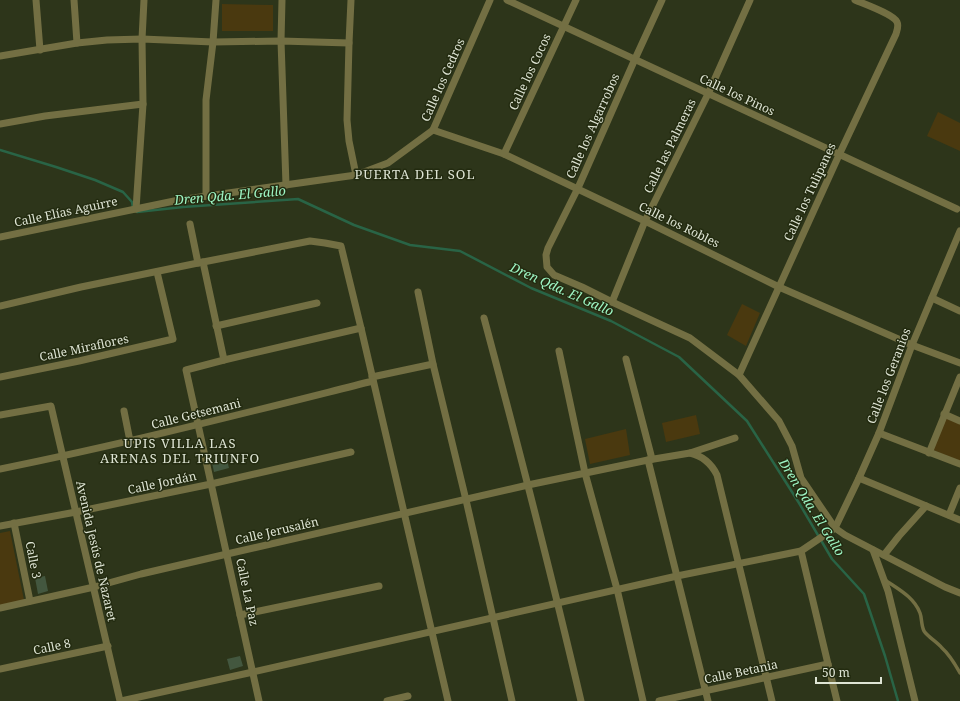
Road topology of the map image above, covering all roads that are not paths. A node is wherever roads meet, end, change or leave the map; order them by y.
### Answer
1 (36, 0) edge
2 (74, 0) edge
3 (144, 0) edge
4 (216, 0) edge
5 (282, 0) edge
6 (351, 0) edge
7 (490, 0) edge
8 (507, 0) edge
9 (576, 0) edge
10 (662, 0) edge
11 (750, 0) edge
12 (855, 0) edge
13 (564, 27) junction
14 (142, 39) junction
15 (281, 41) junction
16 (212, 42) junction
17 (77, 43) junction
18 (349, 43) junction
19 (40, 50) junction
20 (0, 56) edge
21 (635, 59) junction
22 (708, 94) junction
23 (143, 104) junction
24 (0, 124) edge
25 (433, 130) junction
26 (504, 154) junction
27 (839, 155) junction
28 (356, 174) junction
29 (286, 185) junction
30 (578, 188) junction
31 (206, 196) junction
32 (136, 209) junction
33 (957, 209) dead end
34 (645, 220) junction
35 (190, 224) dead end
36 (960, 231) edge
37 (0, 237) edge
38 (201, 262) junction
39 (157, 272) junction
40 (779, 287) junction
41 (418, 292) dead end
42 (932, 298) junction
43 (612, 302) junction
44 (317, 303) dead end
45 (0, 306) edge
46 (960, 310) edge
47 (484, 318) dead end
48 (216, 326) junction
49 (361, 328) junction
50 (912, 345) junction
51 (560, 351) dead end
52 (224, 360) junction
53 (626, 360) dead end
54 (960, 363) edge
55 (433, 364) junction
56 (739, 375) junction
57 (0, 377) edge
58 (960, 378) edge
59 (372, 379) junction
60 (124, 411) dead end
61 (944, 414) junction
62 (0, 415) edge
63 (960, 421) edge
64 (199, 425) junction
65 (879, 434) junction
66 (735, 438) dead end
67 (130, 441) junction
68 (351, 452) dead end
69 (690, 453) junction
70 (929, 453) junction
71 (63, 457) junction
72 (650, 459) junction
73 (960, 464) edge
74 (0, 469) edge
75 (585, 473) junction
76 (859, 478) junction
77 (212, 484) junction
78 (528, 486) junction
79 (960, 488) edge
80 (466, 500) junction
81 (926, 506) junction
82 (76, 512) junction
83 (404, 514) junction
84 (950, 515) junction
85 (960, 520) edge
86 (14, 523) junction
87 (0, 526) edge
88 (835, 528) junction
89 (873, 550) junction
90 (800, 551) junction
91 (227, 554) junction
92 (884, 555) junction
93 (739, 563) junction
94 (677, 576) junction
95 (884, 579) junction
96 (379, 586) dead end
97 (94, 587) junction
98 (617, 590) junction
99 (960, 593) edge
100 (30, 601) junction
101 (558, 603) junction
102 (0, 608) edge
103 (240, 615) junction
104 (493, 618) junction
105 (432, 632) junction
106 (108, 646) junction
107 (828, 664) junction
108 (0, 669) edge
109 (253, 672) junction
110 (960, 673) edge
111 (767, 677) junction
112 (705, 691) junction
113 (408, 696) dead end
114 (121, 701) edge
115 (259, 701) edge
116 (387, 701) edge
117 (448, 701) edge
118 (512, 701) edge
119 (581, 701) edge
120 (643, 701) edge
121 (659, 701) edge
122 (708, 701) edge
123 (772, 701) edge
124 (836, 701) edge
125 (915, 701) edge

1 - 19 street
2 - 17 street
3 - 14 street
4 - 16 street
5 - 15 street
6 - 18 street
7 - 25 street, Calle los Cedros
8 - 13 street, Calle los Pinos
9 - 13 street, Calle los Cocos
10 - 21 street, Calle los Algarrobos
11 - 22 street, Calle las Palmeras
12 - 27 street, Calle los Tulipanes
13 - 21 street, Calle los Pinos
13 - 26 street, Calle los Cocos
14 - 16 street
14 - 17 street
14 - 23 street
15 - 16 street
15 - 18 street
15 - 29 street
16 - 31 street
17 - 19 street
18 - 28 street
19 - 20 street
21 - 22 street, Calle los Pinos
21 - 30 street, Calle los Algarrobos
22 - 27 street, Calle los Pinos
22 - 34 street, Calle las Palmeras
23 - 24 street
23 - 32 street
25 - 26 street, Calle los Robles
25 - 28 street, Calle los Cedros
26 - 30 street, Calle los Robles
27 - 33 street, Calle los Pinos
27 - 40 street, Calle los Tulipanes
28 - 29 street, Calle los Cedros
29 - 31 street, Calle los Cedros
30 - 34 street, Calle los Robles
30 - 43 street, Calle los Algarrobos
31 - 32 street, Calle Elías Aguirre
32 - 37 street, Calle Elías Aguirre
34 - 40 street, Calle los Robles
34 - 43 street, Calle las Palmeras
35 - 38 street
36 - 42 street, Calle los Geranios
38 - 39 street
38 - 48 street
38 - 49 street
39 - 45 street
39 - 57 street, Calle Miraflores
40 - 50 street, Calle los Robles
40 - 56 street, Calle los Tulipanes
41 - 55 street
42 - 46 street
42 - 50 street, Calle los Geranios
43 - 56 street
44 - 48 street
47 - 78 street
48 - 52 street
49 - 52 street
49 - 59 street
50 - 54 street, Calle los Robles
50 - 65 street, Calle los Geranios
51 - 75 street
52 - 64 street, Calle La Paz
53 - 72 street
55 - 59 street, Calle Getsemani
55 - 80 street
56 - 88 street
58 - 61 street
59 - 64 street, Calle Getsemani
59 - 83 street
60 - 67 street
61 - 63 street
61 - 70 street
62 - 71 street, Avenida Jesús de Nazaret
64 - 67 street, Calle Getsemani
64 - 77 street, Calle La Paz
65 - 70 street
65 - 76 street, Calle los Geranios
66 - 69 street, Calle Jerusalén
67 - 71 street, Calle Getsemani
68 - 77 street, Calle Jordán
69 - 72 street, Calle Jerusalén
69 - 93 street
70 - 73 street
71 - 74 street, Calle Getsemani
71 - 82 street, Avenida Jesús de Nazaret
72 - 75 street, Calle Jerusalén
72 - 94 street
75 - 78 street, Calle Jerusalén
75 - 98 street
76 - 81 street
76 - 88 street, Calle los Geranios
77 - 82 street, Calle Jordán
77 - 91 street, Calle La Paz
78 - 80 street, Calle Jerusalén
78 - 101 street
79 - 84 street
80 - 83 street, Calle Jerusalén
80 - 104 street
81 - 84 street
81 - 92 street
82 - 86 street, Calle Jordán
82 - 97 street, Avenida Jesús de Nazaret
83 - 91 street, Calle Jerusalén
83 - 105 street
84 - 85 street
86 - 87 street, Calle Jordán
86 - 100 street, Calle 3
88 - 89 street
88 - 90 street
89 - 92 street
89 - 95 street
90 - 93 street
90 - 107 street
91 - 97 street, Calle Jerusalén
91 - 103 street, Calle La Paz
92 - 99 street
93 - 94 street
93 - 111 street
94 - 98 street
94 - 112 street
95 - 110 lane
95 - 125 street
96 - 103 street
97 - 100 street, Calle Jerusalén
97 - 106 street, Avenida Jesús de Nazaret
98 - 101 street
98 - 120 street
100 - 102 street, Calle Jerusalén
101 - 104 street
101 - 119 street
103 - 109 street, Calle La Paz
104 - 105 street
104 - 118 street
105 - 109 street
105 - 117 street
106 - 108 street, Calle 8
106 - 114 street, Avenida Jesús de Nazaret
107 - 111 street, Calle Betania
107 - 124 street
109 - 114 street
109 - 115 street, Calle La Paz
111 - 112 street, Calle Betania
111 - 123 street
112 - 121 street, Calle Betania
112 - 122 street
113 - 116 street

